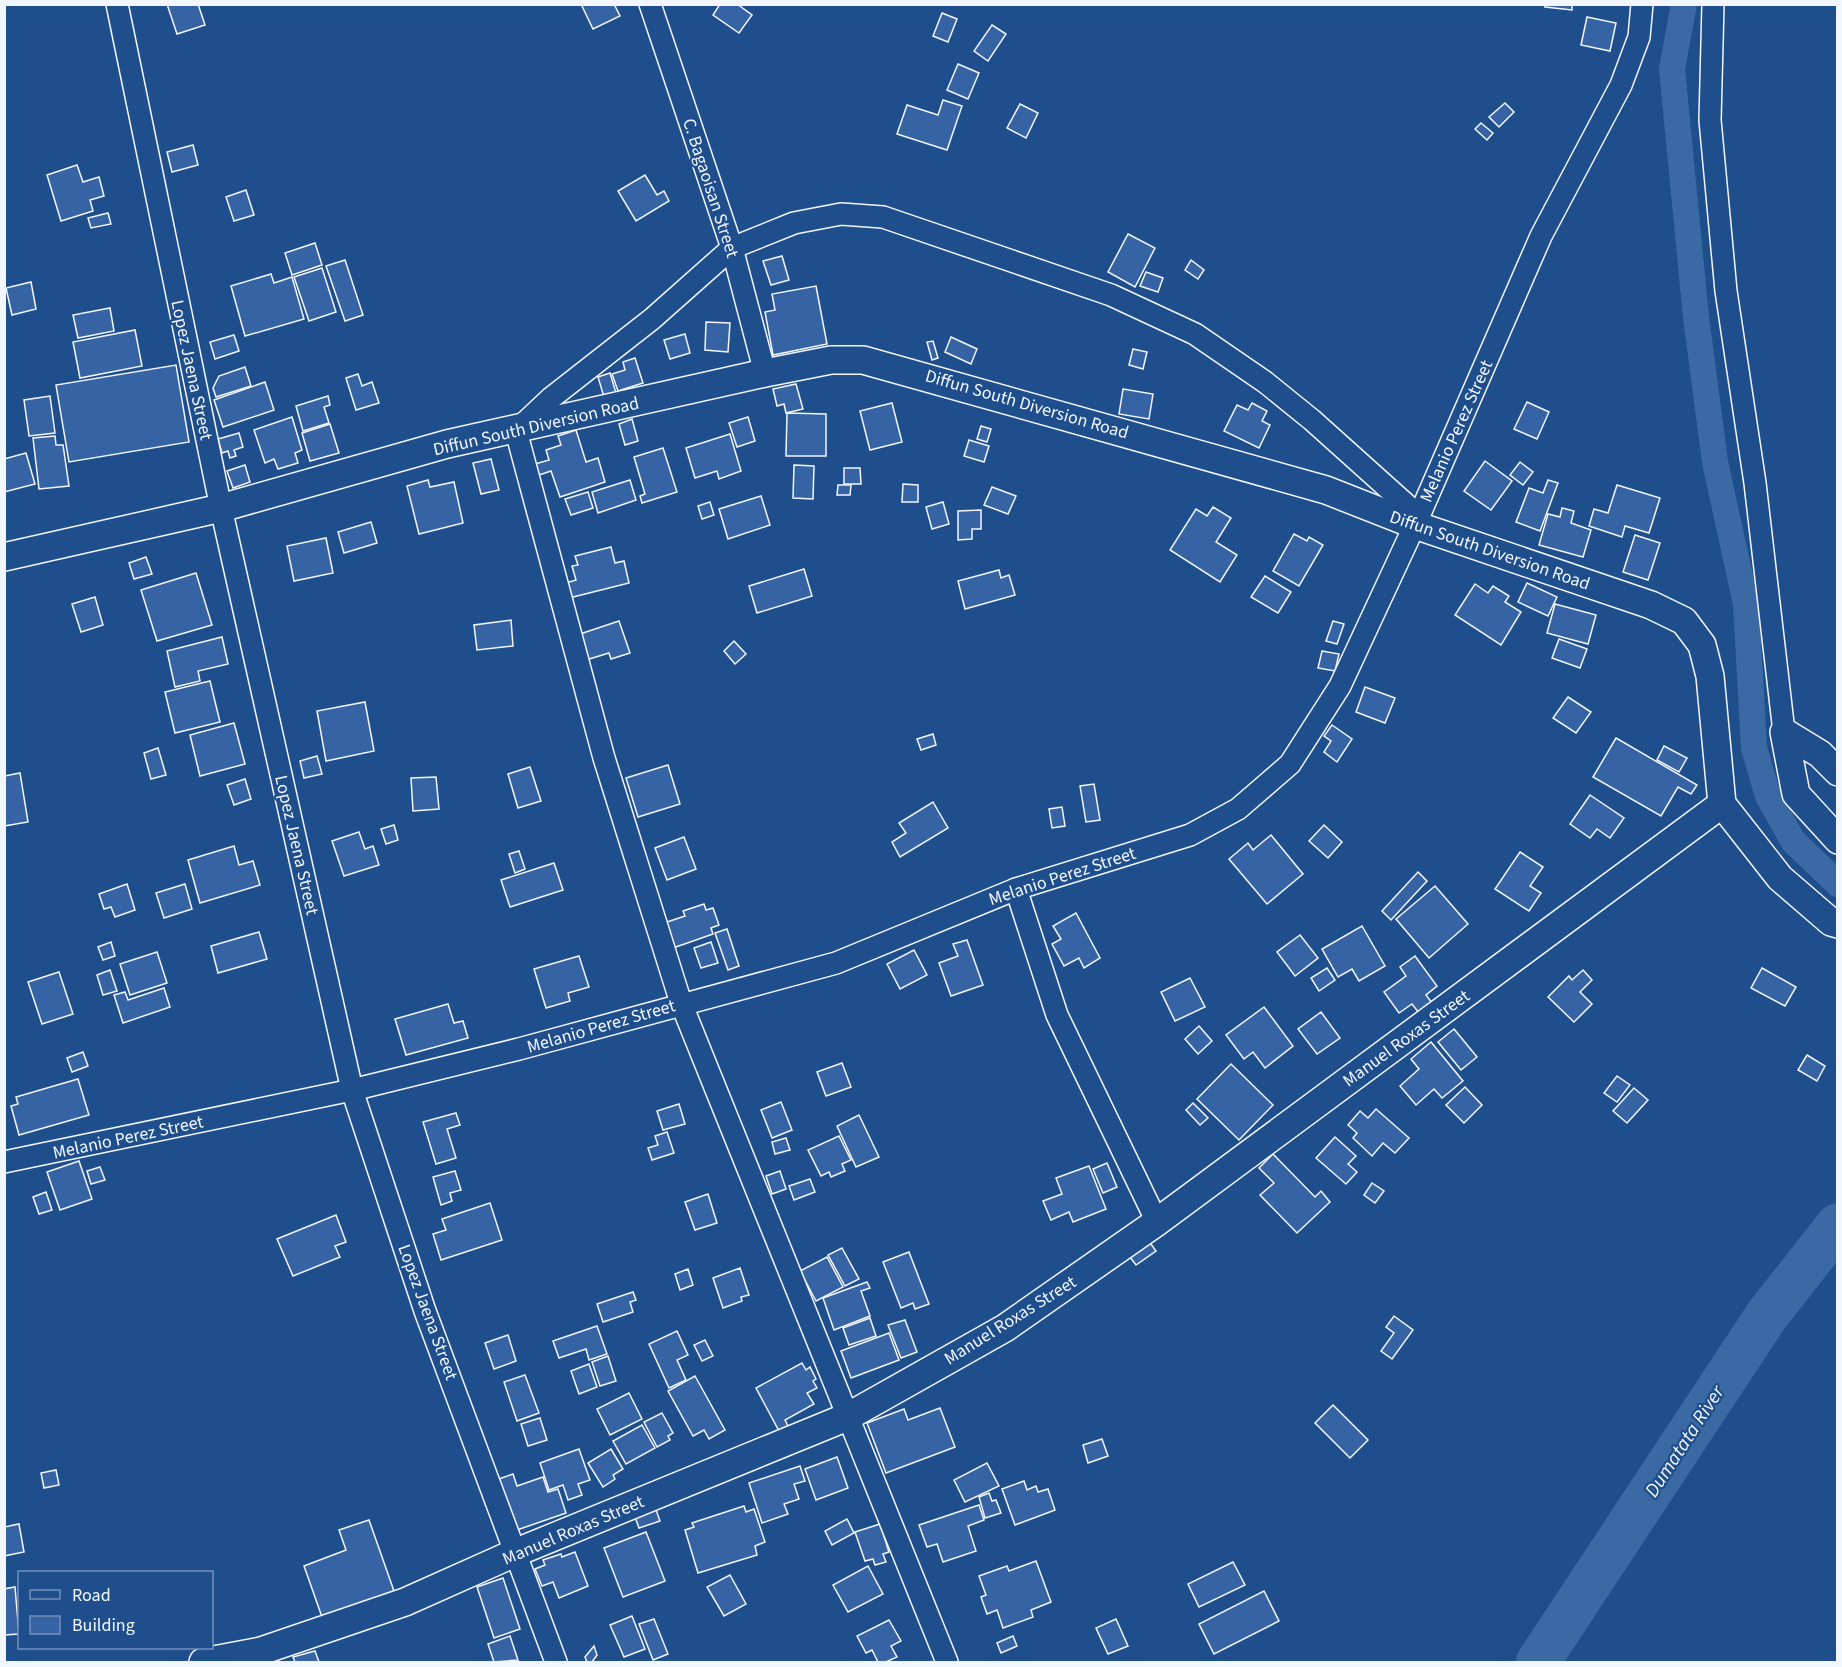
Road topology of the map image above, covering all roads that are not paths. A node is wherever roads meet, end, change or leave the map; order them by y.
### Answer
1 (117, 4) edge
2 (650, 4) edge
3 (1642, 4) edge
4 (1713, 4) edge
5 (732, 248) junction
6 (765, 374) junction
7 (516, 431) junction
8 (221, 507) junction
9 (1417, 520) junction
10 (4, 557) edge
11 (1784, 732) junction
12 (1838, 772) edge
13 (1722, 804) junction
14 (1838, 840) edge
15 (1016, 888) junction
16 (1838, 924) edge
17 (681, 1004) junction
18 (352, 1090) junction
19 (5, 1161) edge
20 (1157, 1222) junction
21 (847, 1417) junction
22 (517, 1552) junction
23 (203, 1662) edge
24 (556, 1662) edge
25 (947, 1662) edge

1 - 8 street, Lopez Jaena Street
2 - 5 street, C. Bagaoisan Street
3 - 9 street, Melanio Perez Street
4 - 11 street
5 - 6 street, C. Bagaoisan Street
5 - 7 street
5 - 9 street
6 - 7 street, Diffun South Diversion Road
6 - 9 street, Diffun South Diversion Road
7 - 8 street, Diffun South Diversion Road
7 - 17 street
8 - 10 street, Diffun South Diversion Road
8 - 18 street, Lopez Jaena Street
9 - 13 street, Diffun South Diversion Road
9 - 15 street, Melanio Perez Street
11 - 12 street
11 - 14 street
13 - 16 street
13 - 20 street, Manuel Roxas Street
15 - 17 street, Melanio Perez Street
15 - 20 street
17 - 18 street, Melanio Perez Street
17 - 21 street
18 - 19 street, Melanio Perez Street
18 - 22 street, Lopez Jaena Street
20 - 21 street, Manuel Roxas Street
21 - 22 street, Manuel Roxas Street
21 - 25 street
22 - 23 street, Manuel Roxas Street
22 - 24 street, Lopez Jaena Street

